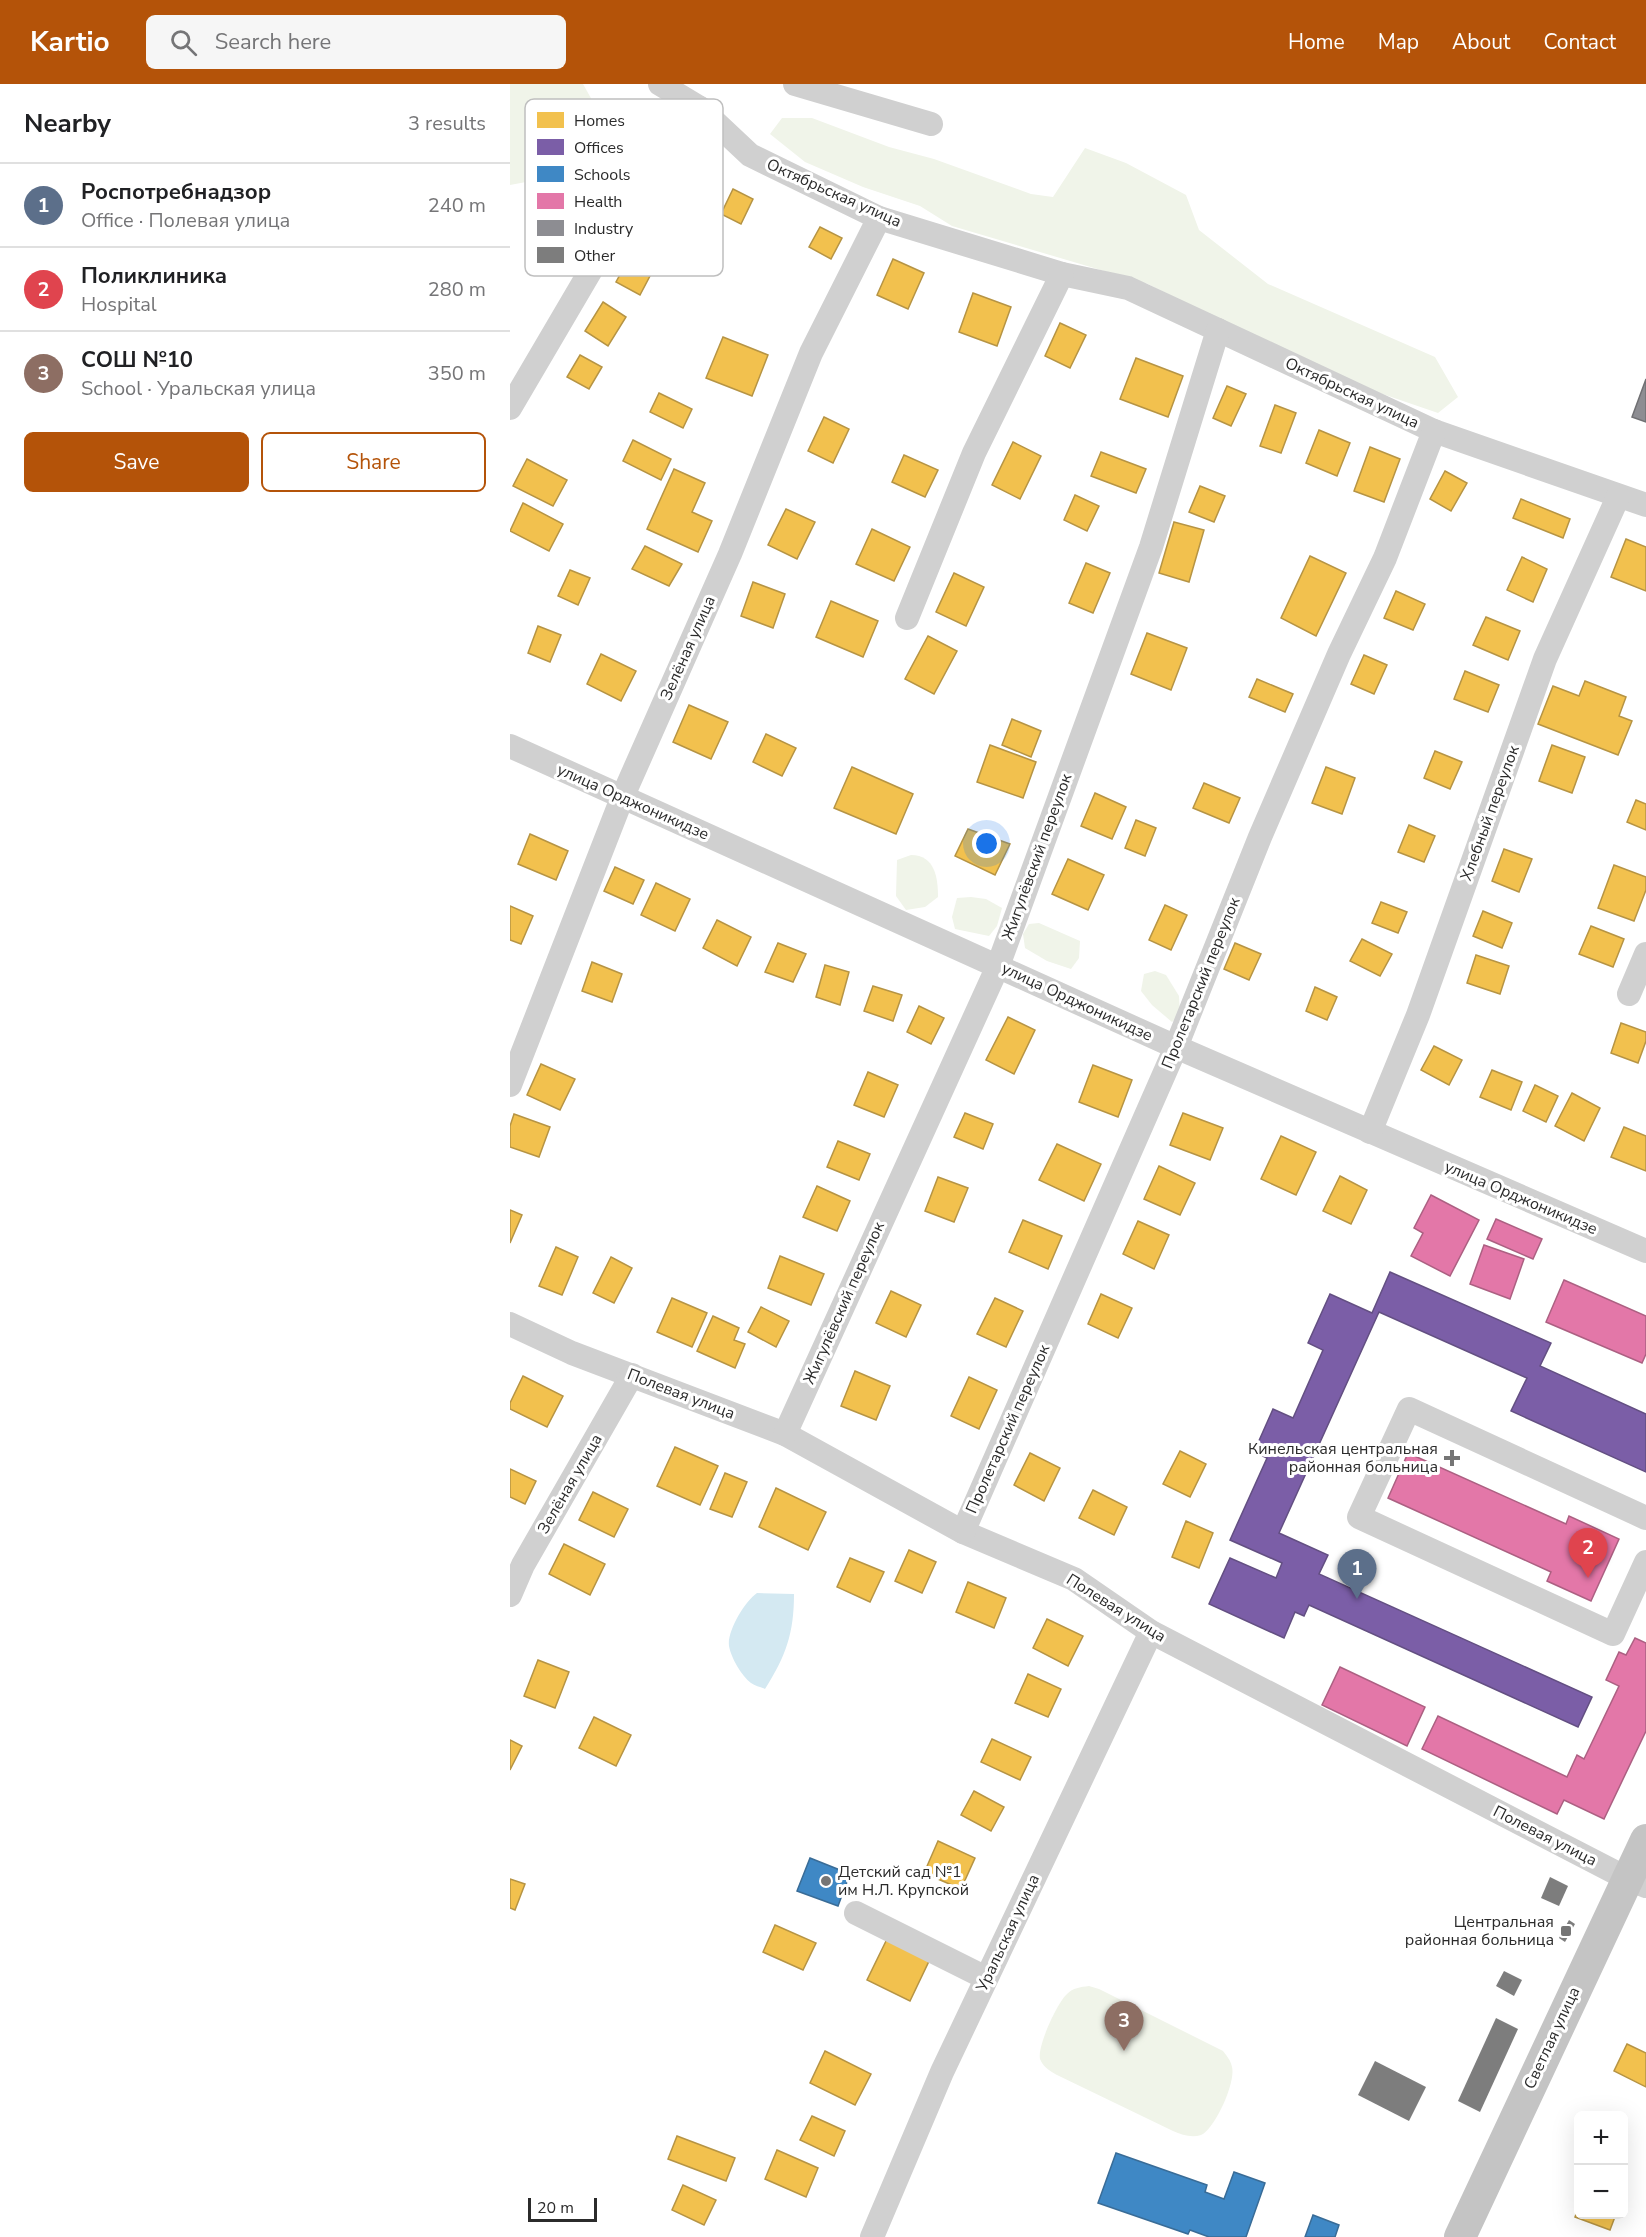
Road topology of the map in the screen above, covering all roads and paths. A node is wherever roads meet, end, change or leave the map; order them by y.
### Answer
1 (660, 84) edge
2 (795, 84) edge
3 (685, 99) edge
4 (932, 124) dead end
5 (723, 130) edge
6 (879, 218) junction
7 (1062, 274) junction
8 (587, 276) edge
9 (1218, 330) junction
10 (510, 408) edge
11 (1434, 431) junction
12 (1618, 497) junction
13 (1646, 505) edge
14 (907, 618) dead end
15 (510, 746) edge
16 (622, 798) junction
17 (1646, 954) edge
18 (998, 966) junction
19 (1629, 994) dead end
20 (1176, 1047) junction
21 (510, 1085) edge
22 (1370, 1132) junction
23 (1646, 1251) edge
24 (510, 1324) edge
25 (632, 1375) junction
26 (785, 1434) junction
27 (1646, 1518) edge
28 (963, 1532) junction
29 (1646, 1562) edge
30 (510, 1595) edge
31 (1637, 1607) edge
32 (1151, 1632) junction
33 (1646, 1840) edge
34 (1636, 1882) edge
35 (856, 1913) dead end
36 (986, 1978) junction
37 (872, 2237) edge
38 (1460, 2237) edge

1 - 3 street, Октябрьская улица
2 - 4 street
5 - 6 street, Октябрьская улица
6 - 7 street, Октябрьская улица
6 - 16 street, Зелёная улица
7 - 9 street, Октябрьская улица
7 - 14 street
8 - 10 street
9 - 11 street, Октябрьская улица
9 - 18 street, Жигулёвский переулок
11 - 12 street, Октябрьская улица
11 - 20 street, Пролетарский переулок
12 - 13 street, Октябрьская улица
12 - 22 street, Хлебный переулок
15 - 16 street, улица Орджоникидзе
16 - 18 street, улица Орджоникидзе
16 - 21 street, Зелёная улица
17 - 19 street
18 - 20 street, улица Орджоникидзе
18 - 26 street, Жигулёвский переулок
20 - 22 street, улица Орджоникидзе
20 - 28 street, Пролетарский переулок
22 - 23 street, улица Орджоникидзе
24 - 25 street, Полевая улица
25 - 26 street, Полевая улица
25 - 30 street, Зелёная улица
26 - 28 street, Полевая улица
27 - 31 street
28 - 32 street, Полевая улица
29 - 31 street
32 - 34 street, Полевая улица
32 - 36 street, Уральская улица
33 - 34 main road, Светлая улица
34 - 38 main road, Светлая улица
35 - 36 street
36 - 37 street, Уральская улица

